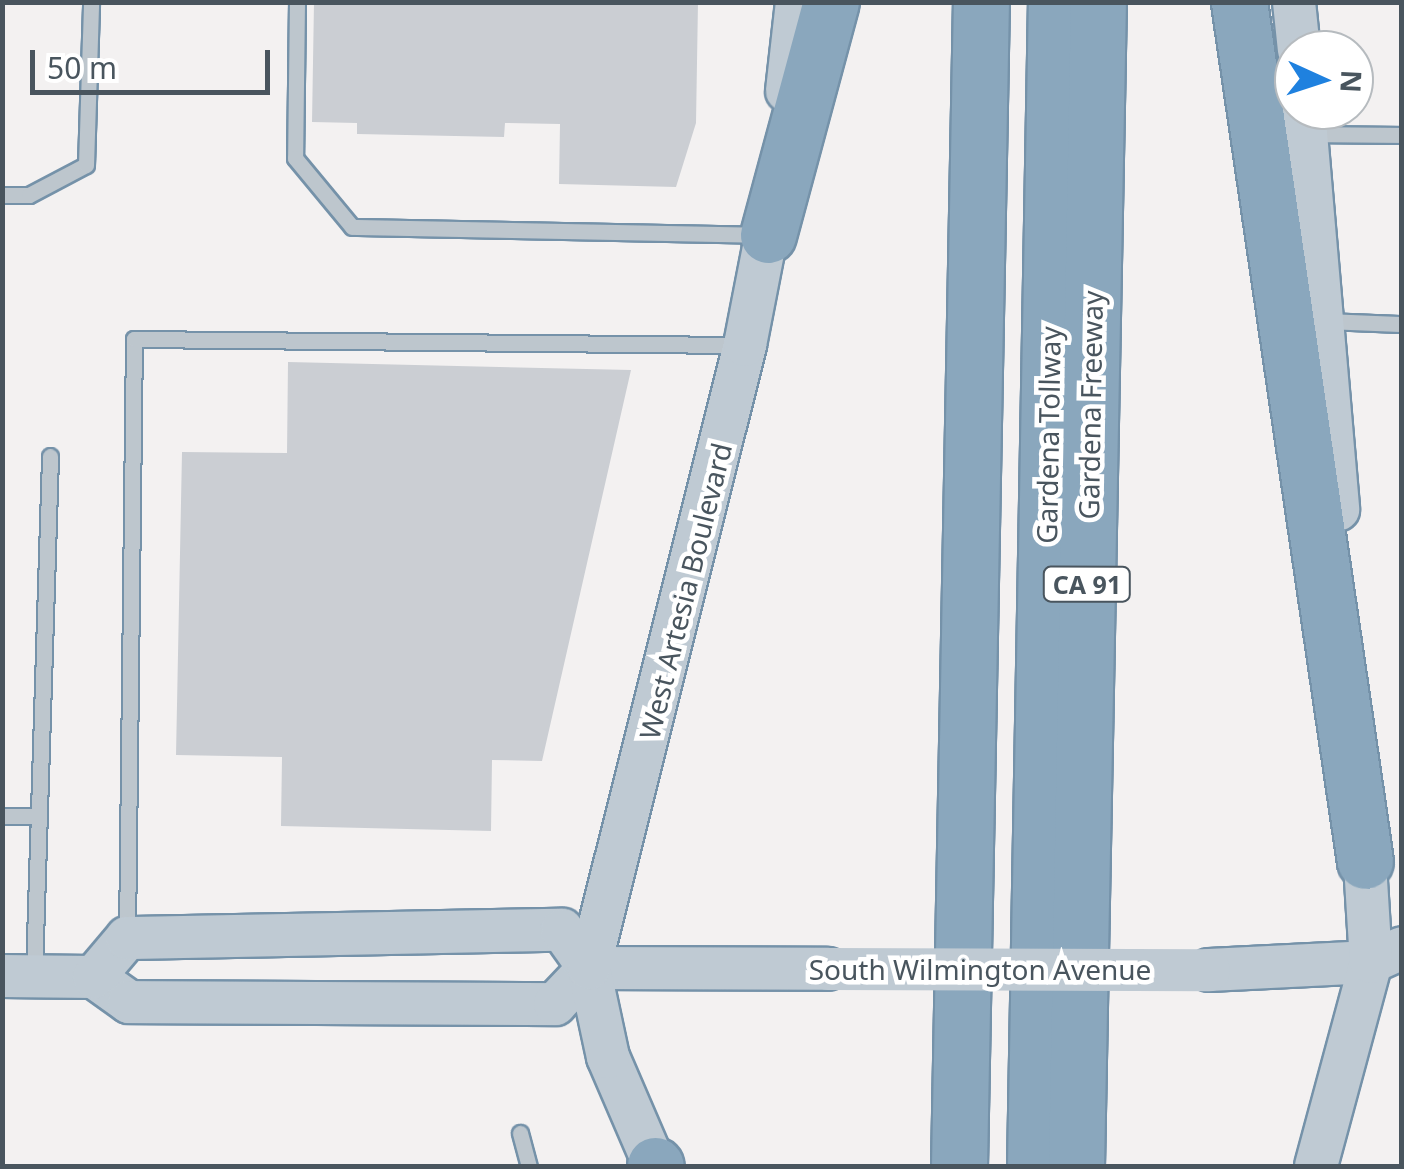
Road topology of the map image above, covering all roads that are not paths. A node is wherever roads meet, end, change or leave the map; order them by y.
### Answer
1 (91, 2) edge
2 (298, 2) edge
3 (797, 2) edge
4 (831, 2) edge
5 (981, 2) edge
6 (1026, 2) edge
7 (1056, 2) edge
8 (1098, 2) edge
9 (1239, 2) edge
10 (1294, 2) edge
11 (1296, 30) edge
12 (1307, 130) edge
13 (1365, 130) edge
14 (1402, 135) edge
15 (2, 194) edge
16 (768, 235) junction
17 (1322, 321) junction
18 (1402, 324) edge
19 (745, 346) junction
20 (50, 456) dead end
21 (2, 816) edge
22 (34, 816) junction
23 (1366, 861) junction
24 (127, 938) junction
25 (1391, 963) edge
26 (589, 968) junction
27 (18, 976) edge
28 (94, 977) junction
29 (520, 1133) dead end
30 (529, 1166) edge
31 (655, 1166) edge
32 (960, 1166) edge
33 (1007, 1166) edge
34 (1034, 1166) edge
35 (1076, 1166) edge
36 (1316, 1166) edge

1 - 15 lane
2 - 16 lane
3 - 16 main road, West Artesia Boulevard
4 - 16 highway
5 - 32 highway
6 - 33 highway, Gardena Tollway
7 - 34 highway, Gardena Tollway
8 - 35 highway, Gardena Freeway / CA 91
9 - 23 highway
10 - 11 main road
12 - 17 main road
13 - 14 lane
16 - 19 main road, West Artesia Boulevard
17 - 18 lane
17 - 23 main road
19 - 24 lane
19 - 26 main road, West Artesia Boulevard
20 - 22 lane
21 - 22 lane
22 - 27 lane
23 - 25 main road
24 - 26 main road
24 - 28 main road
25 - 26 main road, South Wilmington Avenue, bridge
25 - 36 main road
26 - 28 main road
26 - 31 main road, West Artesia Boulevard
27 - 28 main road
29 - 30 lane

